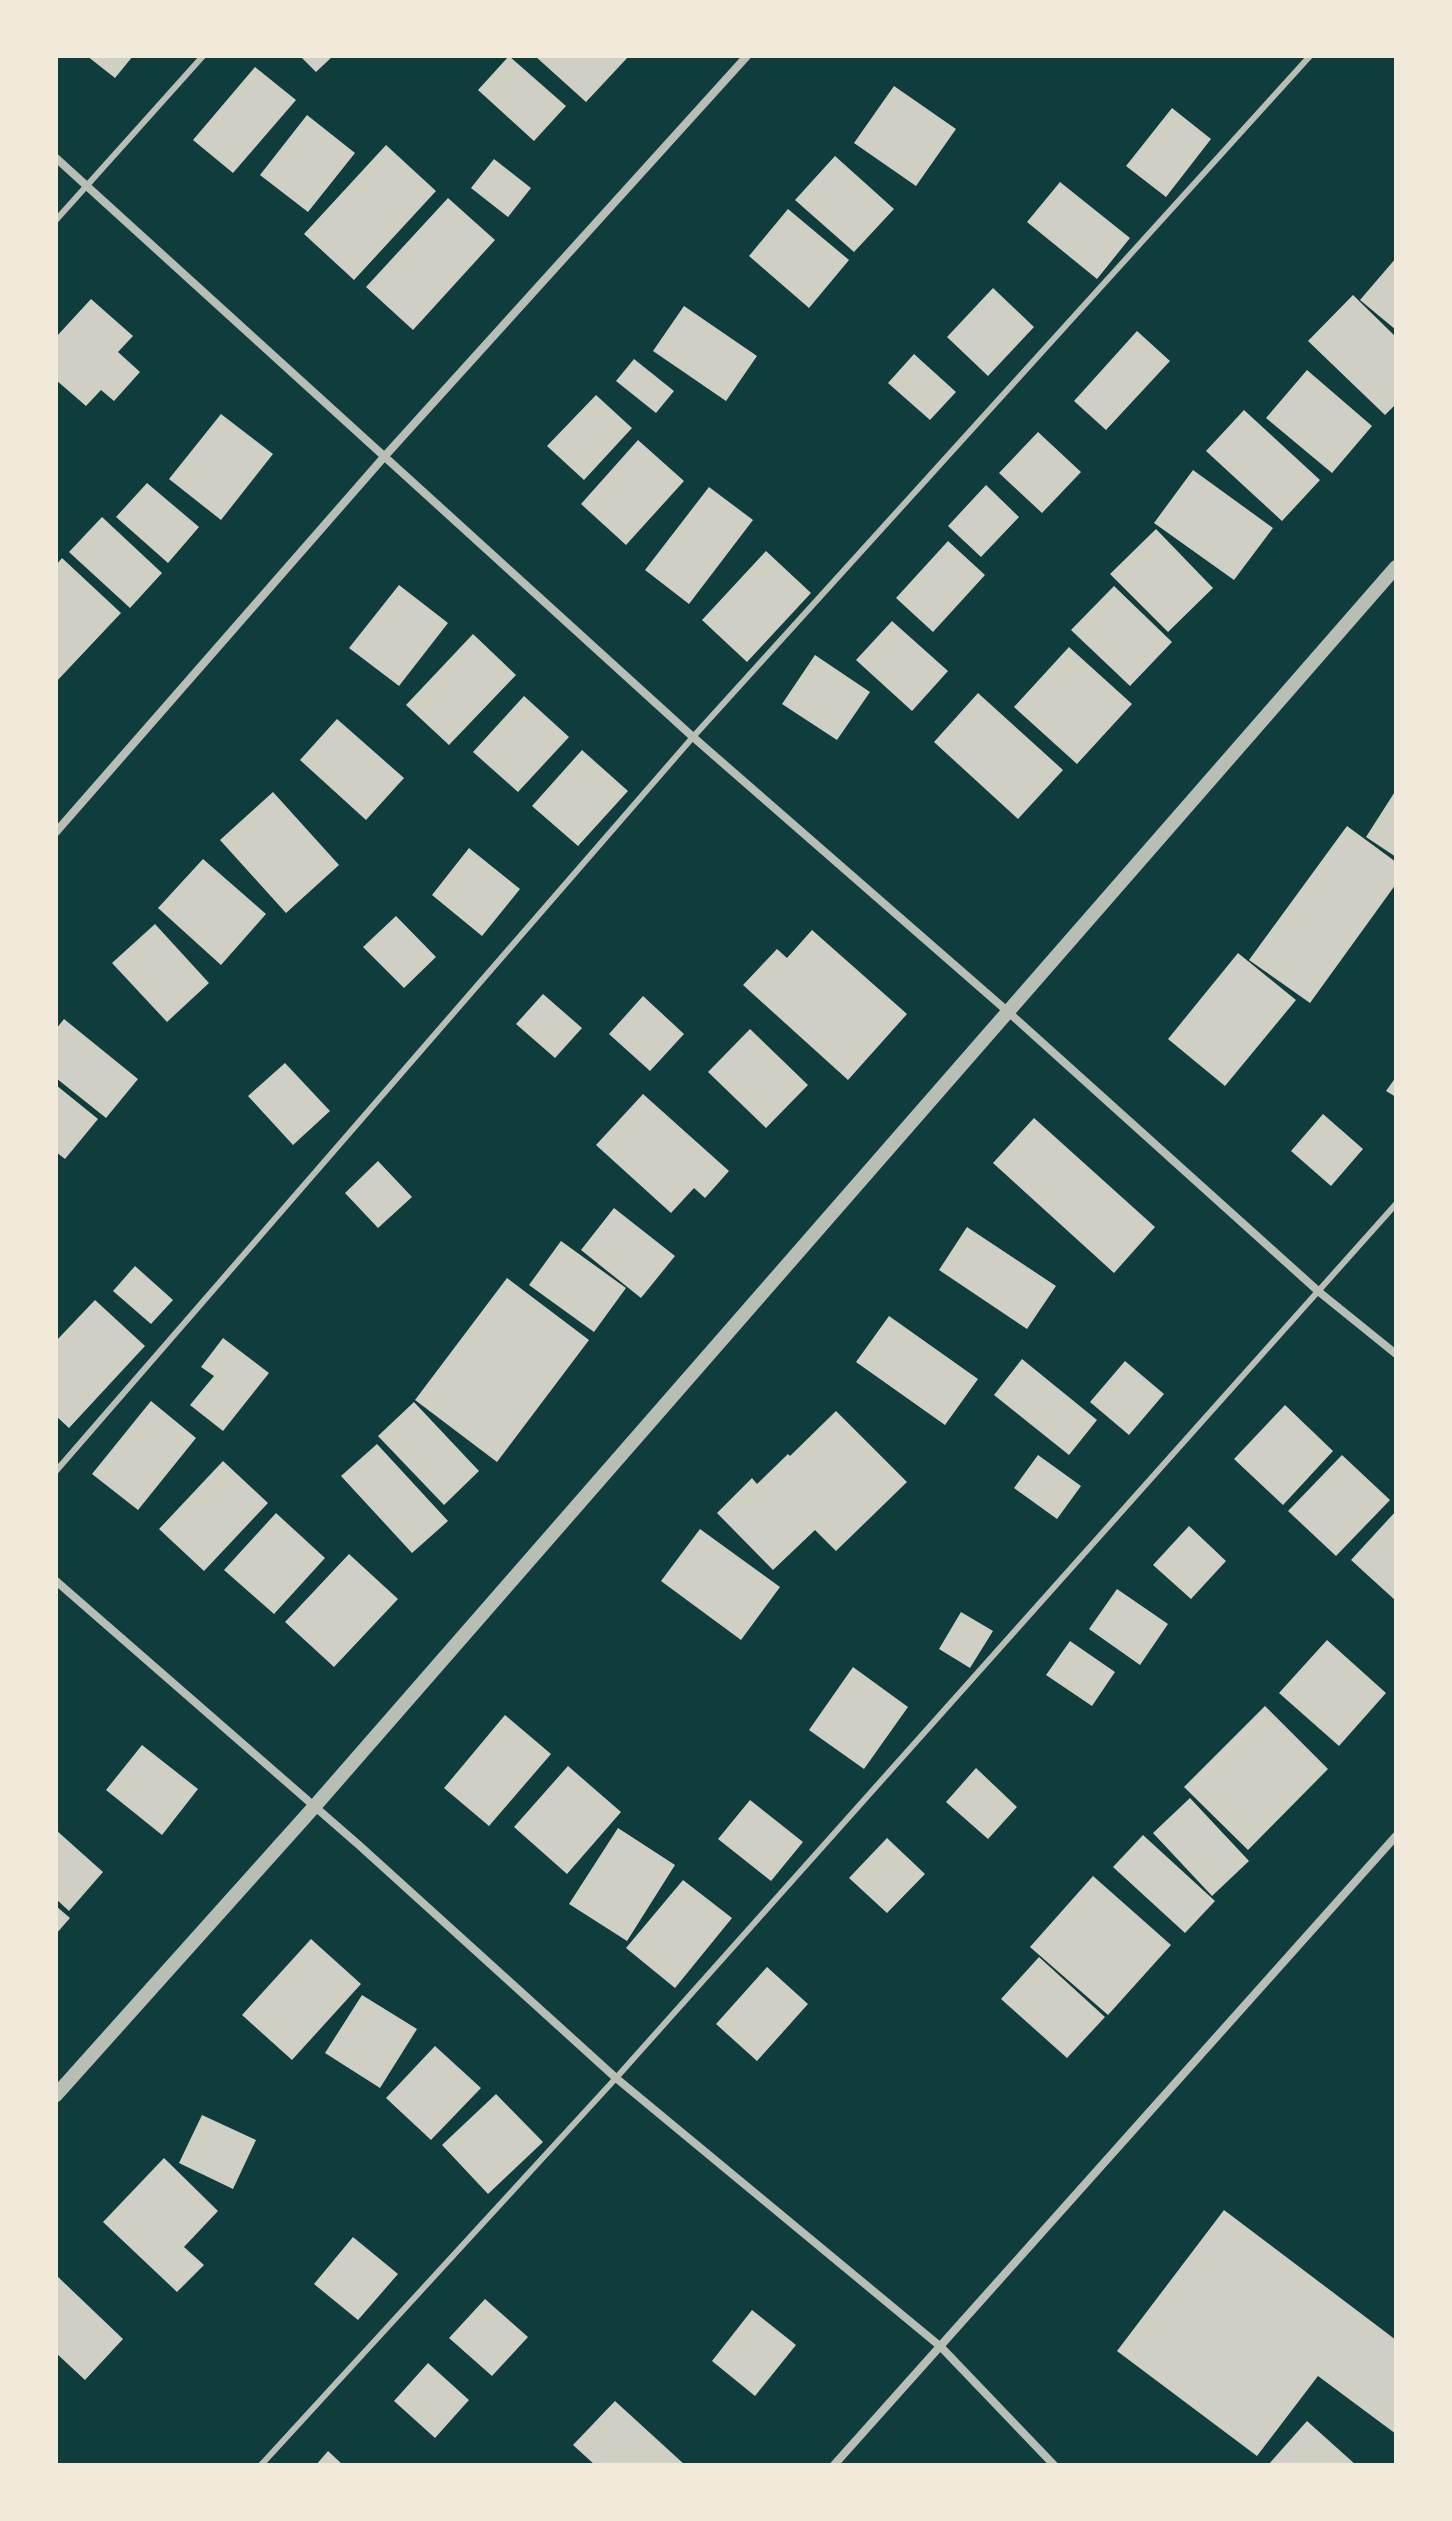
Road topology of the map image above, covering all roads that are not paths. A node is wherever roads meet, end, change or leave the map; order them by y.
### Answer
1 (203, 56) edge
2 (747, 56) edge
3 (1310, 56) edge
4 (56, 158) edge
5 (86, 185) junction
6 (56, 220) edge
7 (384, 457) junction
8 (1396, 567) edge
9 (693, 737) junction
10 (56, 832) edge
11 (1006, 1010) junction
12 (1396, 1204) edge
13 (1318, 1291) junction
14 (1396, 1354) edge
15 (56, 1471) edge
16 (56, 1581) edge
17 (314, 1807) junction
18 (1396, 1836) edge
19 (616, 2078) junction
20 (56, 2095) edge
21 (941, 2347) junction
22 (261, 2465) edge
23 (834, 2465) edge
24 (1054, 2465) edge

1 - 5 lane
2 - 7 street
3 - 9 lane
4 - 5 street
5 - 6 lane
5 - 7 street
7 - 9 street
7 - 10 street
8 - 11 street
9 - 11 street
9 - 15 lane
11 - 13 street
11 - 17 street
12 - 13 lane
13 - 14 street
13 - 19 lane
16 - 17 street
17 - 19 street
17 - 20 street
18 - 21 street
19 - 21 street
19 - 22 lane
21 - 23 street
21 - 24 street

